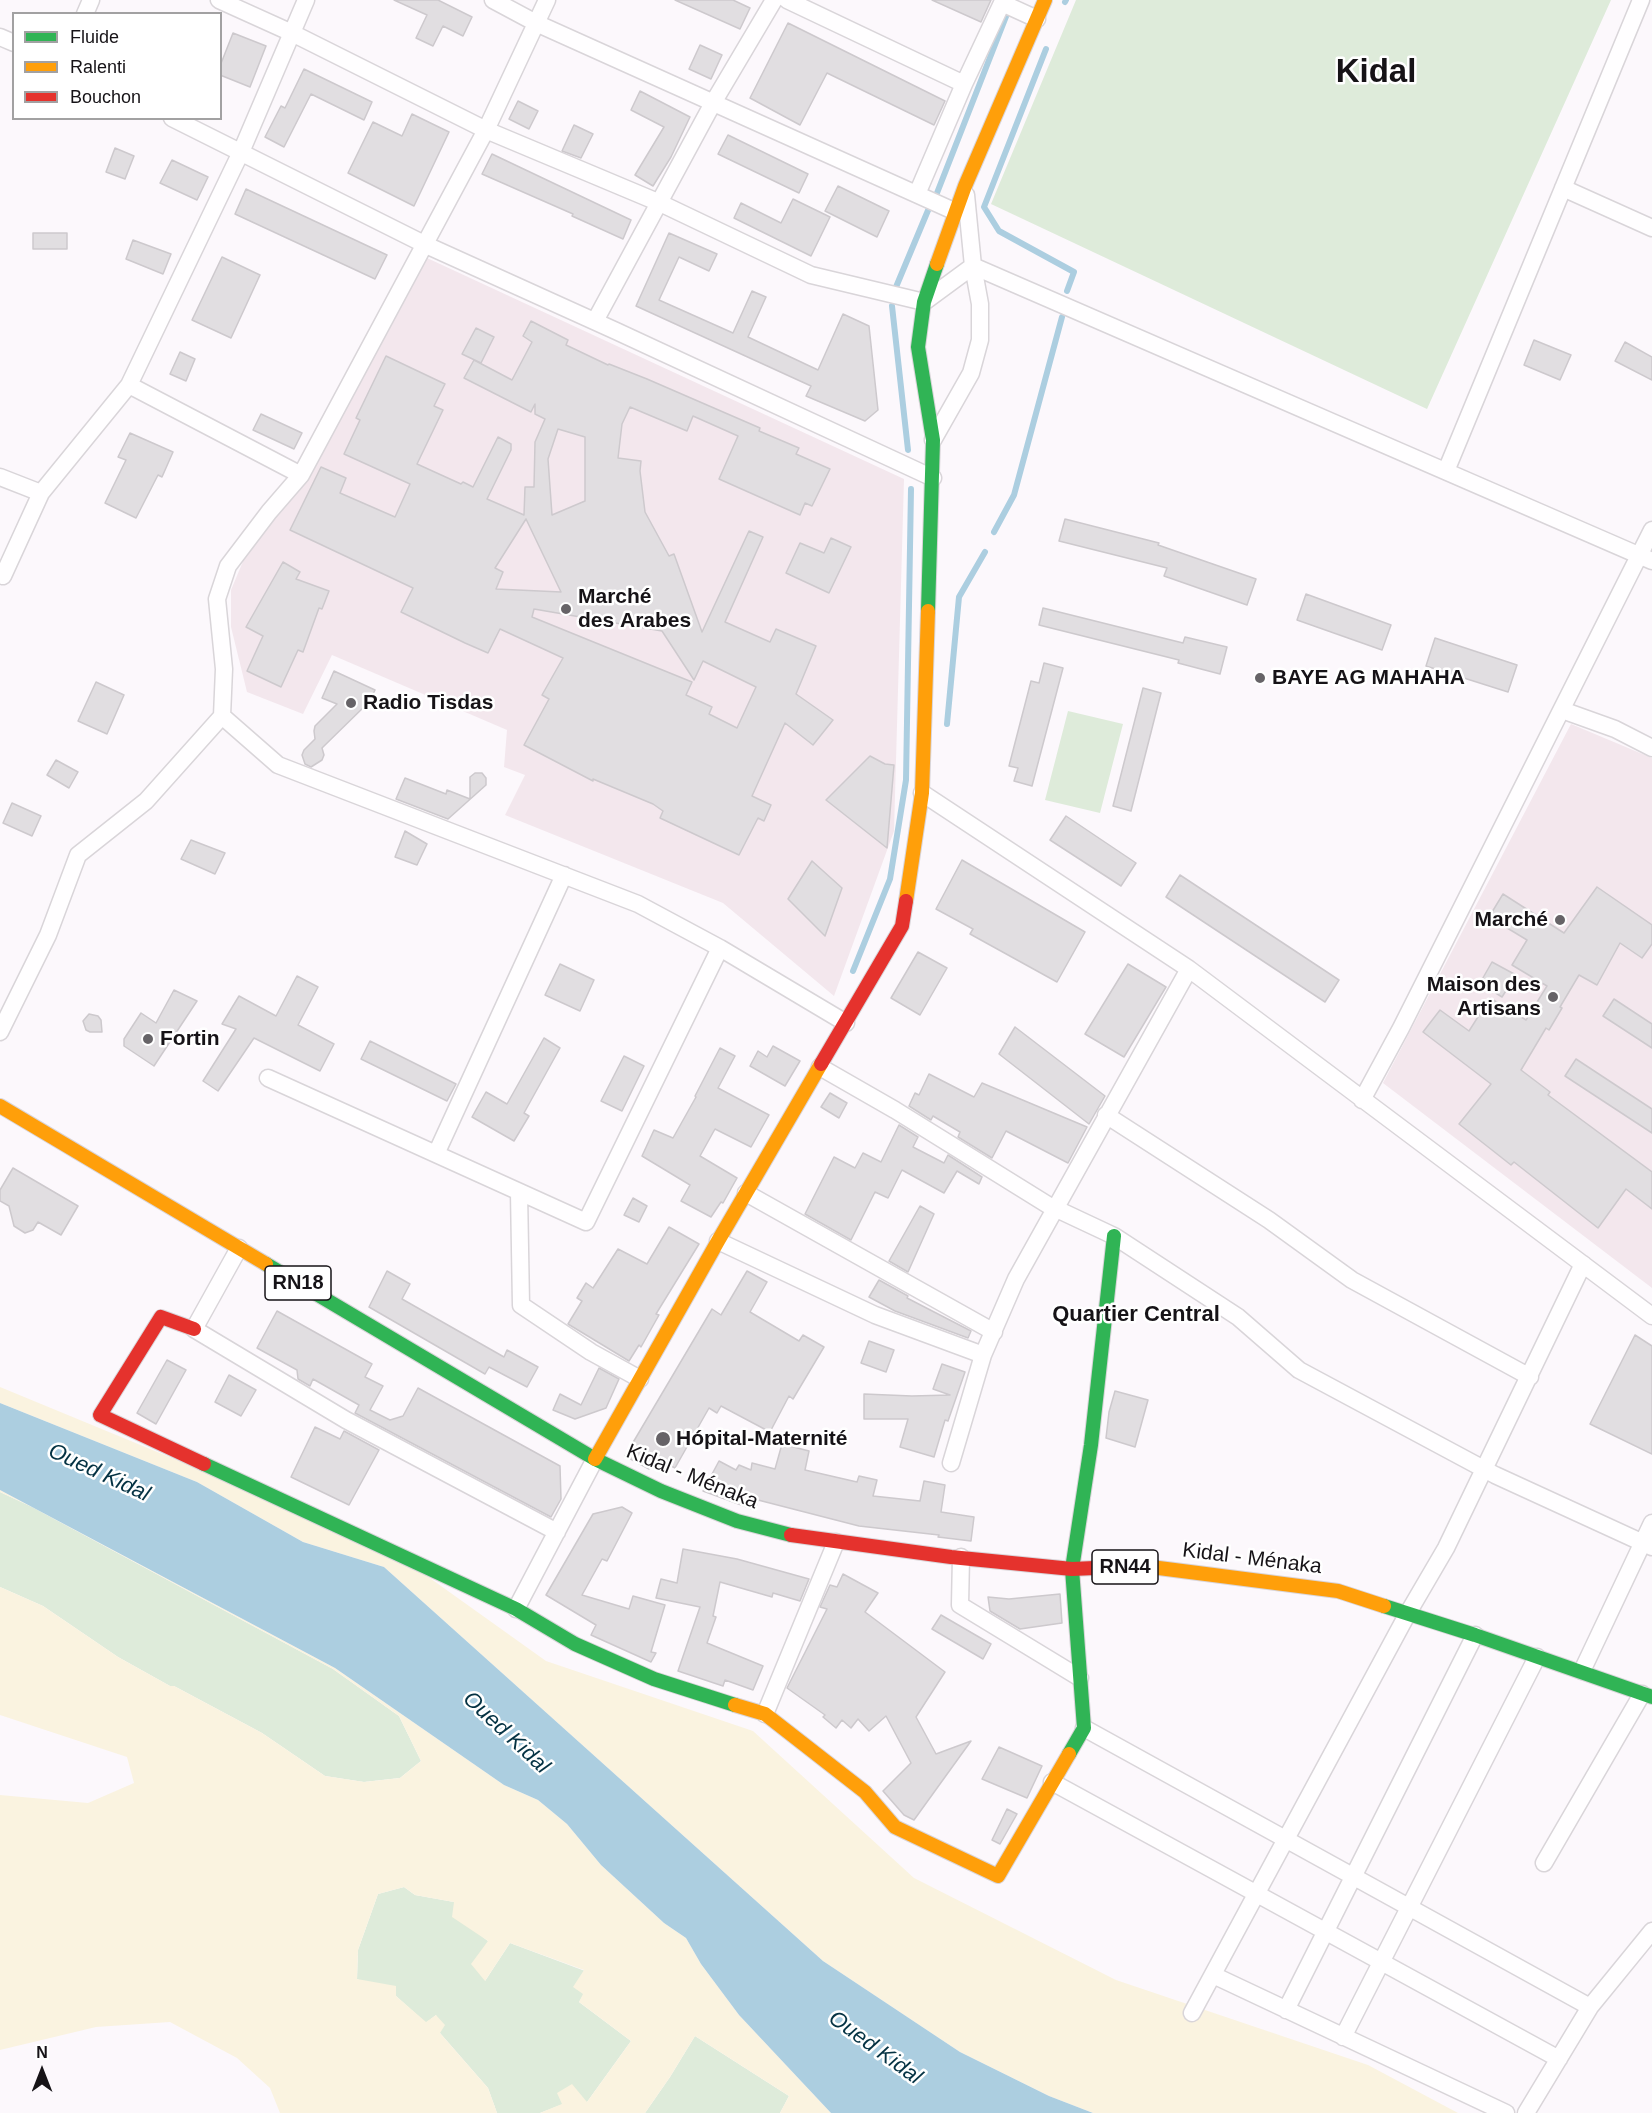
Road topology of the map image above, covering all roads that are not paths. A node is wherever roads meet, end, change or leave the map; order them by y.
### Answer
1 (219, 0) edge
2 (306, 0) edge
3 (493, 0) edge
4 (547, 0) edge
5 (774, 0) edge
6 (787, 0) edge
7 (1045, 0) edge
8 (1641, 0) edge
9 (1002, 1) edge
10 (1037, 19) junction
11 (536, 23) junction
12 (292, 33) junction
13 (964, 84) junction
14 (713, 103) junction
15 (176, 120) edge
16 (486, 130) junction
17 (241, 152) junction
18 (965, 186) junction
19 (1563, 188) junction
20 (916, 194) junction
21 (660, 203) junction
22 (956, 212) junction
23 (1652, 228) edge
24 (426, 245) junction
25 (973, 266) junction
26 (924, 302) junction
27 (595, 321) junction
28 (129, 385) junction
29 (933, 440) junction
30 (1446, 471) junction
31 (301, 475) junction
32 (0, 477) edge
33 (933, 478) junction
34 (41, 493) junction
35 (1652, 530) edge
36 (1646, 558) edge
37 (3, 576) dead end
38 (1562, 710) junction
39 (222, 716) junction
40 (1652, 748) edge
41 (922, 793) junction
42 (564, 875) junction
43 (720, 948) junction
44 (1189, 969) junction
45 (846, 1023) junction
46 (0, 1032) edge
47 (820, 1067) junction
48 (268, 1078) dead end
49 (1362, 1100) junction
50 (0, 1106) edge
51 (1106, 1115) junction
52 (435, 1154) junction
53 (519, 1192) junction
54 (746, 1193) junction
55 (1054, 1208) junction
56 (1114, 1236) junction
57 (718, 1241) junction
58 (239, 1248) junction
59 (1583, 1264) junction
60 (1652, 1316) edge
61 (194, 1329) junction
62 (994, 1332) junction
63 (983, 1356) junction
64 (1530, 1377) junction
65 (640, 1379) junction
66 (595, 1459) junction
67 (951, 1463) dead end
68 (1484, 1468) junction
69 (1652, 1523) edge
70 (556, 1532) junction
71 (836, 1542) junction
72 (1647, 1544) edge
73 (960, 1557) junction
74 (1072, 1569) junction
75 (516, 1609) junction
76 (1408, 1613) junction
77 (1475, 1635) junction
78 (1537, 1656) junction
79 (1582, 1671) junction
80 (1080, 1678) junction
81 (1647, 1696) edge
82 (765, 1714) junction
83 (1084, 1728) junction
84 (1052, 1782) junction
85 (1286, 1839) junction
86 (1544, 1863) dead end
87 (1353, 1876) junction
88 (1257, 1893) junction
89 (1409, 1907) junction
90 (1326, 1931) junction
91 (1652, 1932) edge
92 (1382, 1961) junction
93 (1213, 1975) junction
94 (1590, 2007) junction
95 (1286, 2010) junction
96 (1192, 2013) dead end
97 (1343, 2037) junction
98 (1559, 2059) junction
99 (1506, 2113) edge
100 (1527, 2113) edge

1 - 12 street
2 - 12 street
3 - 11 street
4 - 11 street
5 - 14 street
6 - 13 street
7 - 10 main road
8 - 19 street
9 - 10 street
9 - 13 street
10 - 18 main road
11 - 14 street
11 - 16 street
12 - 16 street
12 - 17 street
13 - 20 street
14 - 20 street
14 - 21 street
15 - 17 street
16 - 21 street
16 - 24 street
17 - 24 street
17 - 28 street
18 - 22 main road
18 - 25 street
19 - 23 street
19 - 30 street
20 - 22 street
21 - 26 street
21 - 27 street
22 - 26 main road
24 - 27 street
24 - 31 street
25 - 26 street
25 - 29 street
25 - 30 street
26 - 29 main road
27 - 33 street
28 - 31 street
28 - 34 street
29 - 33 main road
30 - 36 street
31 - 39 street
32 - 34 street
33 - 41 main road
34 - 37 street
35 - 36 street
36 - 38 street
38 - 40 street
38 - 49 street
39 - 42 street
39 - 46 street
41 - 44 street
41 - 45 main road
42 - 43 street
42 - 52 street
43 - 45 street
43 - 53 street
44 - 49 street
44 - 51 street
45 - 47 main road
47 - 54 main road
47 - 55 street
48 - 52 street
49 - 59 street
50 - 58 main road, RN18
51 - 55 street
51 - 64 street
52 - 53 street
53 - 65 street
54 - 57 main road
54 - 62 street
55 - 56 street
55 - 62 street
56 - 68 street
56 - 74 main road
57 - 63 street
57 - 65 main road
58 - 61 street
58 - 66 main road, RN18
59 - 60 street
59 - 64 street
61 - 70 street
61 - 75 main road
62 - 63 street
63 - 67 street
64 - 68 street
65 - 66 main road
66 - 70 street
66 - 71 main road, Kidal - Ménaka / RN44
68 - 72 street
68 - 76 street
69 - 72 street
70 - 75 street
71 - 73 main road, Kidal - Ménaka / RN44
71 - 82 street
72 - 79 street
73 - 74 main road, Kidal - Ménaka / RN44
73 - 80 street
74 - 76 main road, Kidal - Ménaka / RN44
74 - 80 main road
75 - 82 main road
76 - 77 main road, Kidal - Ménaka / RN44
76 - 85 street
77 - 78 main road, Kidal - Ménaka / RN44
77 - 87 street
78 - 79 main road, Kidal - Ménaka / RN44
78 - 89 street
79 - 81 main road, Kidal - Ménaka / RN44
80 - 83 main road
81 - 86 street
82 - 84 main road
83 - 84 main road
83 - 85 street
84 - 88 street
85 - 87 street
85 - 88 street
87 - 89 street
87 - 90 street
88 - 90 street
88 - 93 street
89 - 92 street
89 - 94 street
90 - 92 street
90 - 95 street
91 - 94 street
92 - 97 street
92 - 98 street
93 - 95 street
93 - 96 street
94 - 98 street
95 - 97 street
97 - 99 street
98 - 100 street

